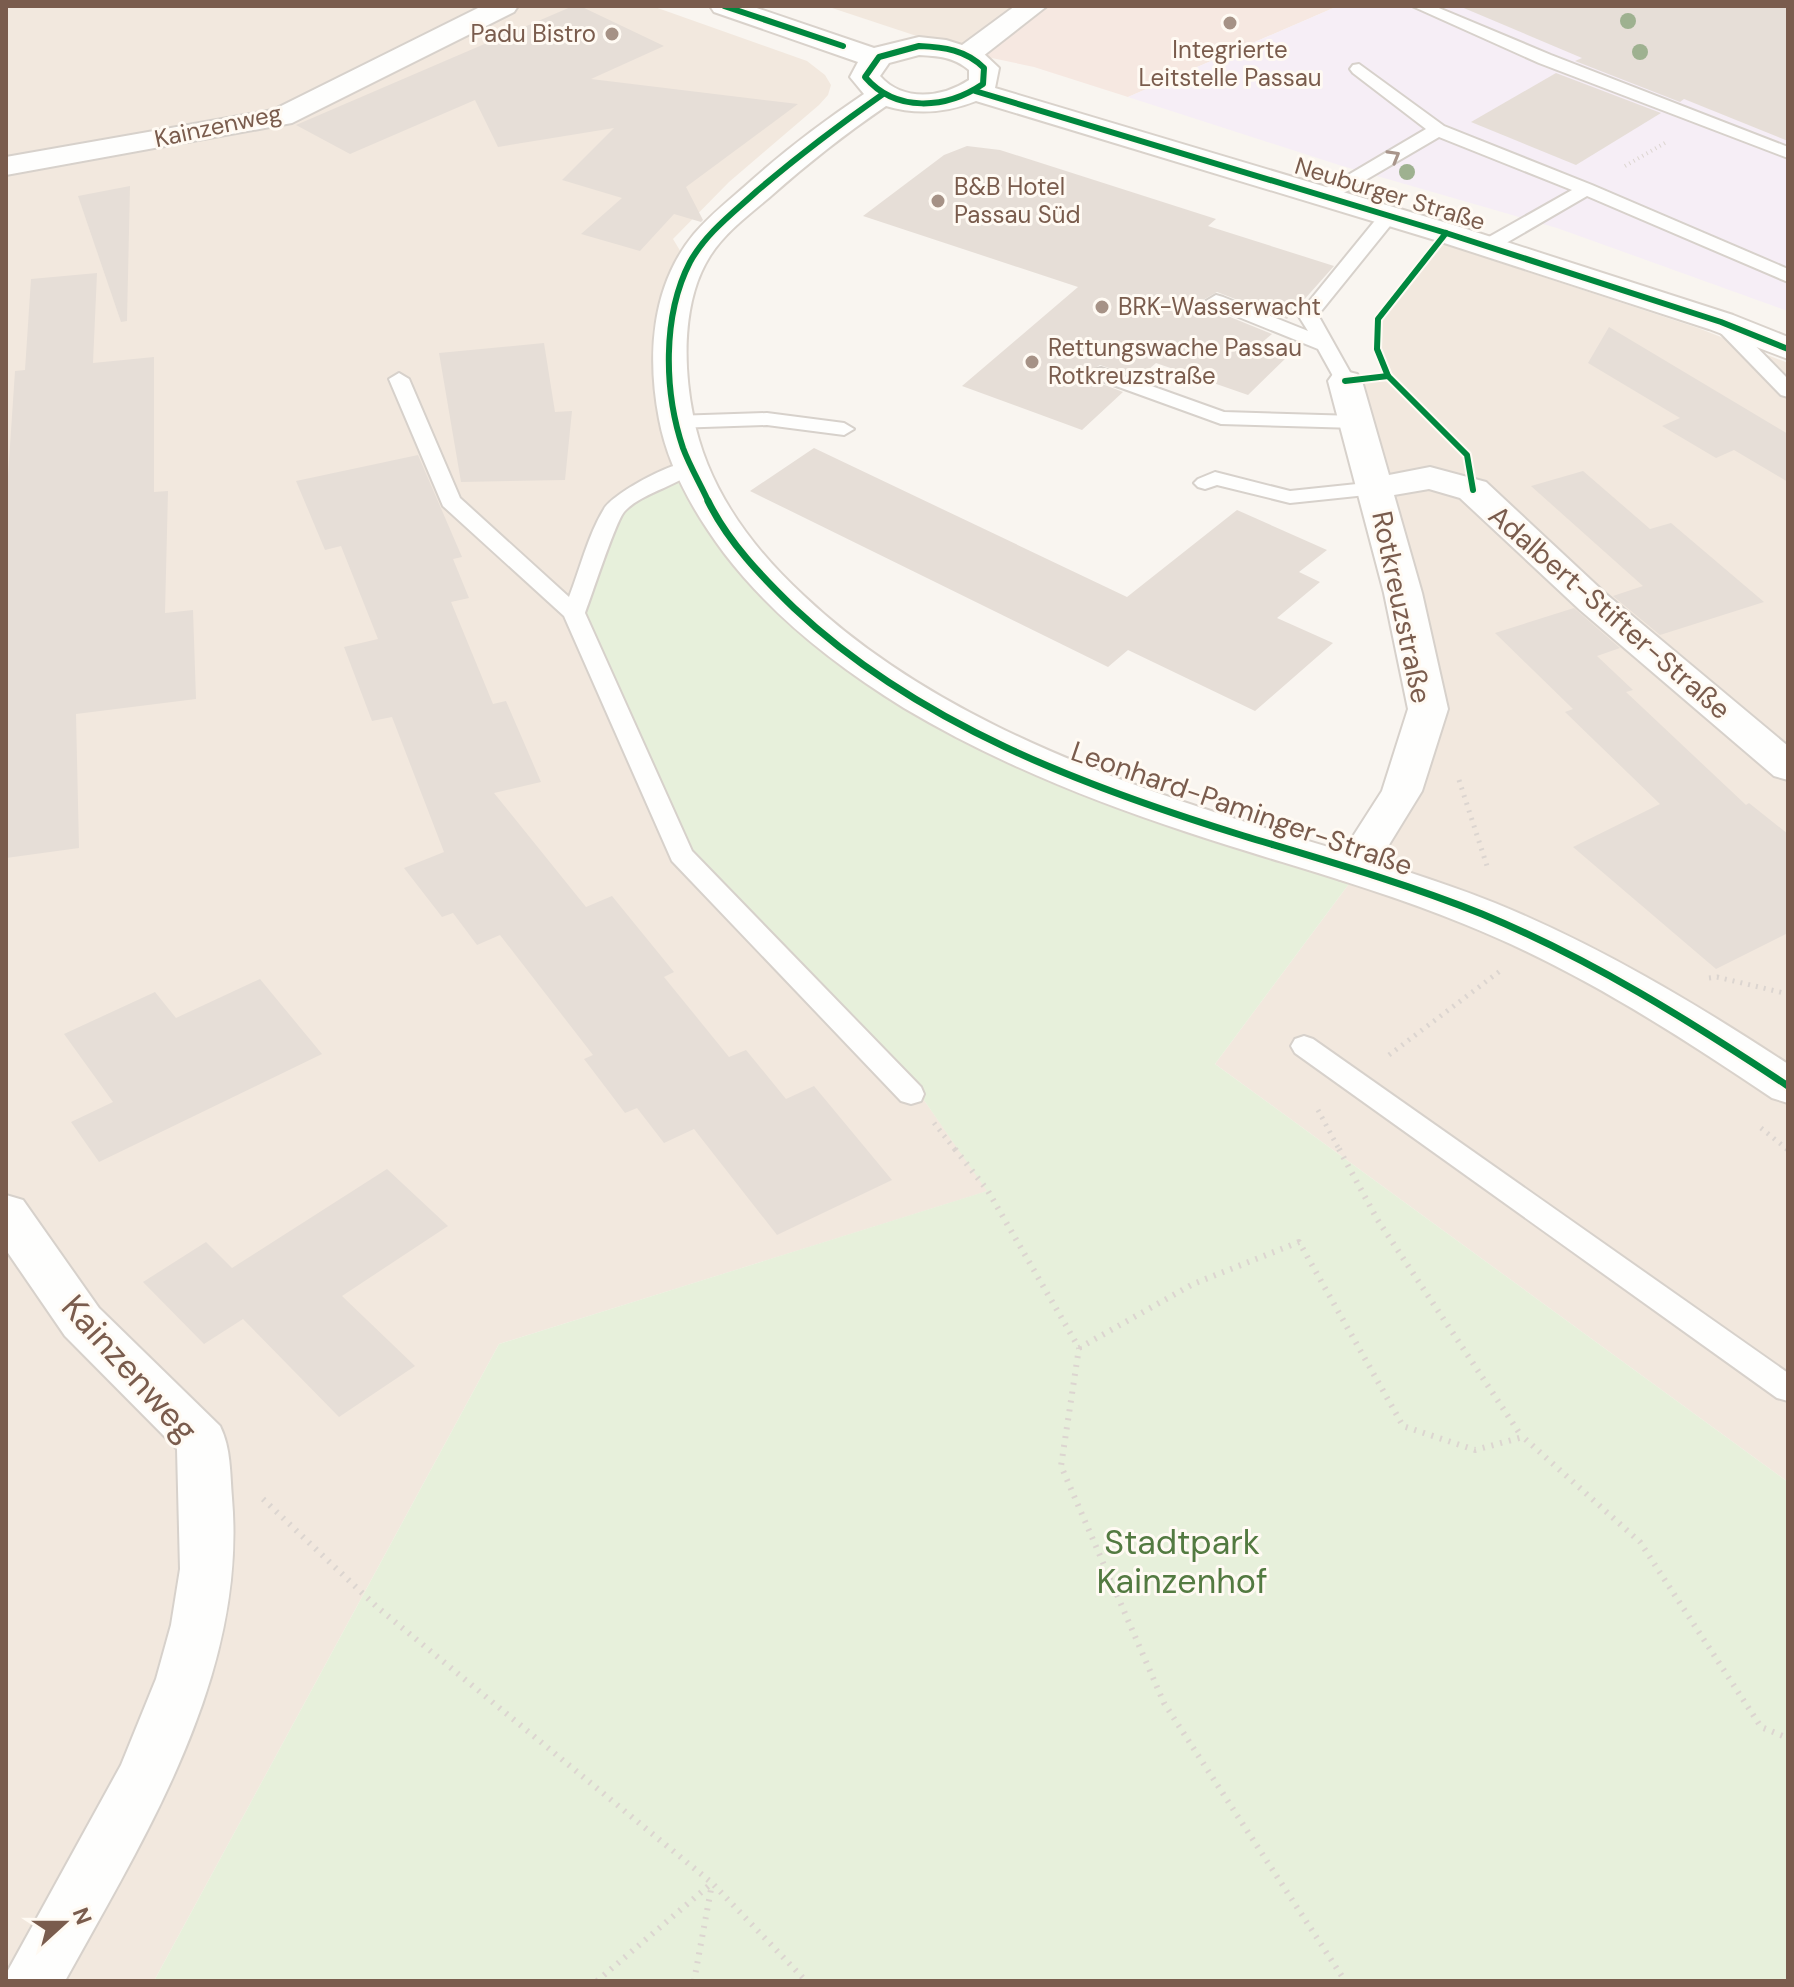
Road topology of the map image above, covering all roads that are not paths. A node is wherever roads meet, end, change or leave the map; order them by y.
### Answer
1 (504, 6) edge
2 (724, 6) edge
3 (1033, 6) edge
4 (1420, 6) edge
5 (968, 54) junction
6 (1359, 69) dead end
7 (879, 76) junction
8 (975, 91) junction
9 (1438, 130) junction
10 (1788, 153) edge
11 (6, 166) edge
12 (1586, 189) junction
13 (1327, 195) junction
14 (1389, 216) junction
15 (1487, 246) junction
16 (1788, 276) edge
17 (1216, 301) dead end
18 (1721, 322) junction
19 (1326, 345) junction
20 (1788, 349) edge
21 (1101, 374) dead end
22 (399, 379) dead end
23 (1345, 381) joint
24 (1788, 391) edge
25 (674, 422) junction
26 (1356, 422) junction
27 (844, 429) dead end
28 (689, 466) junction
29 (1205, 483) dead end
30 (1376, 488) junction
31 (574, 613) junction
32 (1788, 767) edge
33 (1353, 869) junction
34 (1304, 1046) dead end
35 (1788, 1086) edge
36 (911, 1094) road end
37 (6, 1213) edge
38 (1788, 1389) edge
39 (33, 1981) edge

1 - 11 street, Kainzenweg
2 - 7 street
3 - 5 street
4 - 10 lane
5 - 7 street, Leonhard-Paminger-Straße
5 - 8 street
6 - 9 lane
7 - 8 street
7 - 25 street, Leonhard-Paminger-Straße
8 - 13 street, Neuburger Straße
9 - 12 lane
13 -> 9 lane
12 - 15 lane
12 - 16 lane
13 - 14 street, Neuburger Straße
14 - 15 street, Neuburger Straße
14 - 19 lane
15 - 18 street, Neuburger Straße
17 - 19 lane
18 - 20 street, Neuburger Straße
18 - 24 lane, Neuburger Straße
19 - 23 lane
21 - 26 lane
22 - 31 lane
23 - 26 street, Rotkreuzstraße
25 - 27 lane
25 - 28 street, Leonhard-Paminger-Straße
26 - 30 street, Rotkreuzstraße
28 - 31 lane
28 - 33 street, Leonhard-Paminger-Straße
29 - 30 lane
30 - 32 street, Adalbert-Stifter-Straße
30 - 33 street, Rotkreuzstraße
31 - 36 lane
33 - 35 street, Leonhard-Paminger-Straße
34 - 38 lane
37 - 39 street, Kainzenweg

